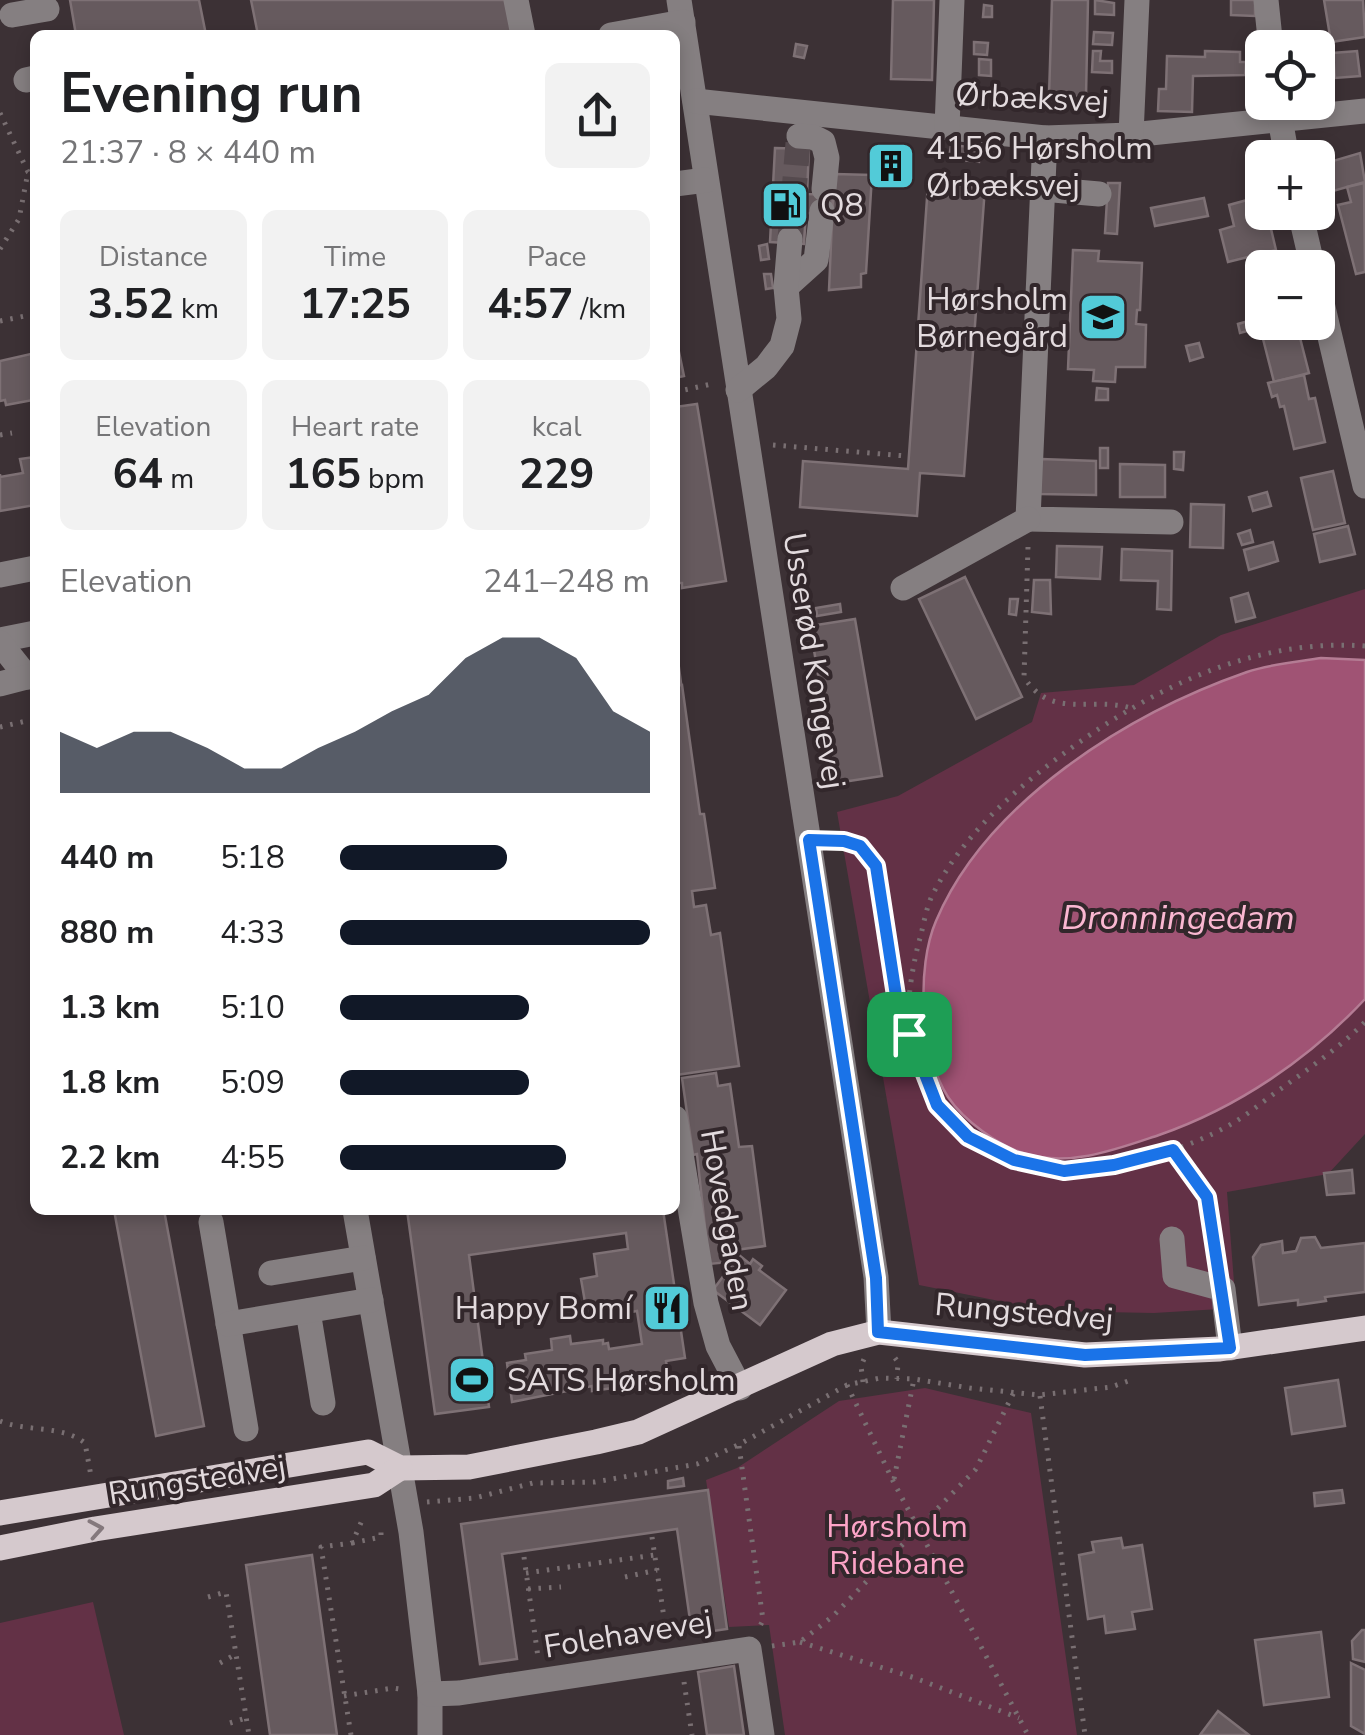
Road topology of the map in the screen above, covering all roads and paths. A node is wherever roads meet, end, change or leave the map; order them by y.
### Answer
1 (516, 0) edge
2 (952, 0) edge
3 (1136, 0) edge
4 (1266, 0) edge
5 (47, 9) dead end
6 (681, 11) edge
7 (12, 15) dead end
8 (522, 30) edge
9 (626, 30) edge
10 (1269, 30) edge
11 (695, 101) junction
12 (1335, 111) edge
13 (1365, 111) edge
14 (0, 113) edge
15 (1245, 117) edge
16 (947, 127) junction
17 (799, 130) junction
18 (1131, 135) junction
19 (1045, 138) junction
20 (28, 172) joint
21 (706, 180) junction
22 (680, 183) edge
23 (1042, 189) junction
24 (1099, 194) dead end
25 (790, 239) tunnel mouth
26 (0, 249) edge
27 (786, 287) junction
28 (30, 315) edge
29 (0, 321) edge
30 (1331, 340) edge
31 (737, 385) junction
32 (680, 391) edge
33 (12, 433) dead end
34 (0, 435) edge
35 (745, 443) junction
36 (906, 456) dead end
37 (1365, 486) edge
38 (1028, 519) junction
39 (1171, 522) dead end
40 (30, 569) edge
41 (0, 575) edge
42 (903, 588) dead end
43 (30, 633) edge
44 (0, 642) edge
45 (1365, 646) edge
46 (30, 675) edge
47 (30, 676) edge
48 (0, 684) edge
49 (1130, 708) junction
50 (30, 720) edge
51 (0, 727) edge
52 (809, 840) junction
53 (1365, 1022) edge
54 (909, 1034) junction
55 (680, 1148) edge
56 (1173, 1150) junction
57 (356, 1215) edge
58 (211, 1222) dead end
59 (1172, 1239) dead end
60 (363, 1258) junction
61 (271, 1273) dead end
62 (1223, 1289) junction
63 (371, 1300) junction
64 (308, 1311) junction
65 (228, 1324) junction
66 (1365, 1328) edge
67 (878, 1332) junction
68 (1230, 1348) junction
69 (914, 1379) junction
70 (846, 1385) junction
71 (740, 1388) junction
72 (1014, 1392) junction
73 (323, 1403) dead end
74 (0, 1421) edge
75 (246, 1429) dead end
76 (738, 1445) junction
77 (400, 1468) junction
78 (196, 1481) junction
79 (894, 1481) junction
80 (98, 1498) junction
81 (467, 1498) dead end
82 (0, 1513) edge
83 (364, 1516) dead end
84 (0, 1524) edge
85 (917, 1526) junction
86 (381, 1530) dead end
87 (652, 1537) dead end
88 (352, 1543) junction
89 (0, 1548) edge
90 (655, 1555) junction
91 (524, 1557) dead end
92 (657, 1570) junction
93 (526, 1573) junction
94 (625, 1577) dead end
95 (561, 1587) dead end
96 (528, 1589) junction
97 (208, 1597) dead end
98 (800, 1642) junction
99 (749, 1649) junction
100 (236, 1654) junction
101 (675, 1660) junction
102 (220, 1663) dead end
103 (541, 1680) junction
104 (430, 1694) junction
105 (344, 1696) junction
106 (246, 1718) junction
107 (1019, 1718) junction
108 (230, 1723) dead end
109 (249, 1735) edge
110 (351, 1735) edge
111 (430, 1735) edge
112 (692, 1735) edge
113 (762, 1735) edge
114 (1028, 1735) edge
115 (1086, 1735) edge

1 - 8 street
2 - 16 street
3 - 18 street
4 - 10 street
5 - 7 street
6 - 9 street
6 - 11 street, Usserød Kongevej
11 - 17 street, Ørbæksvej
11 - 21 street, Usserød Kongevej
12 - 13 street, Ørbæksvej
14 - 20 path
15 - 18 street, Ørbæksvej
16 - 17 street, Ørbæksvej
16 - 19 street, Ørbæksvej
17 - 27 street
18 - 19 street, Ørbæksvej
19 - 23 street
20 - 26 path
21 - 22 street
21 - 31 street, Usserød Kongevej
23 - 24 street
23 - 38 street
25 - 27 street
27 - 31 street
28 - 29 path
30 - 37 street
31 - 32 path
31 - 35 street, Usserød Kongevej
33 - 34 path
35 - 36 path
35 - 52 street, Usserød Kongevej
38 - 39 street
38 - 42 street
38 - 49 path
40 - 41 street
43 - 44 street
44 - 46 street
45 - 49 path
47 - 48 street
49 - 54 path
50 - 51 path
52 - 54 path
52 - 67 street, Usserød Kongevej
53 - 56 path
54 - 56 path
55 - 71 street, Hovedgaden
56 - 62 path
57 - 60 street
58 - 65 street
59 - 62 street
60 - 61 street
60 - 63 street
62 - 68 street
63 - 64 street
63 - 77 street
64 - 65 street
64 - 73 street
65 - 75 street
66 - 68 main road, Rungstedvej
67 - 68 main road, Rungstedvej
67 - 71 main road, Rungstedvej
69 - 70 path
69 - 72 path
69 - 79 path
70 - 76 path
70 - 79 path
71 - 77 main road, Rungstedvej
72 - 85 path
72 - 115 path
74 - 80 path
76 - 81 path
76 - 99 path
77 - 78 main road, Rungstedvej
89 -> 77 main road, Rungstedvej
77 - 104 street
78 - 80 main road, Rungstedvej
78 - 84 main road
79 - 85 path
80 - 82 main road, Rungstedvej
83 - 88 path
85 - 98 path
85 - 107 path
86 - 88 path
87 - 90 path
88 - 105 path
90 - 92 path
90 - 93 path
91 - 93 path
92 - 94 path
92 - 101 path
93 - 96 path
95 - 96 path
96 - 103 path
97 - 100 path
98 - 99 path
98 - 107 path
99 - 101 street, Folehavevej
99 - 113 street, Folehavevej
100 - 102 path
100 - 106 path
101 - 103 street, Folehavevej
101 - 112 path
103 - 104 street, Folehavevej
104 - 105 path
104 - 111 street
105 - 110 path
106 - 108 path
106 - 109 path
107 - 114 path

